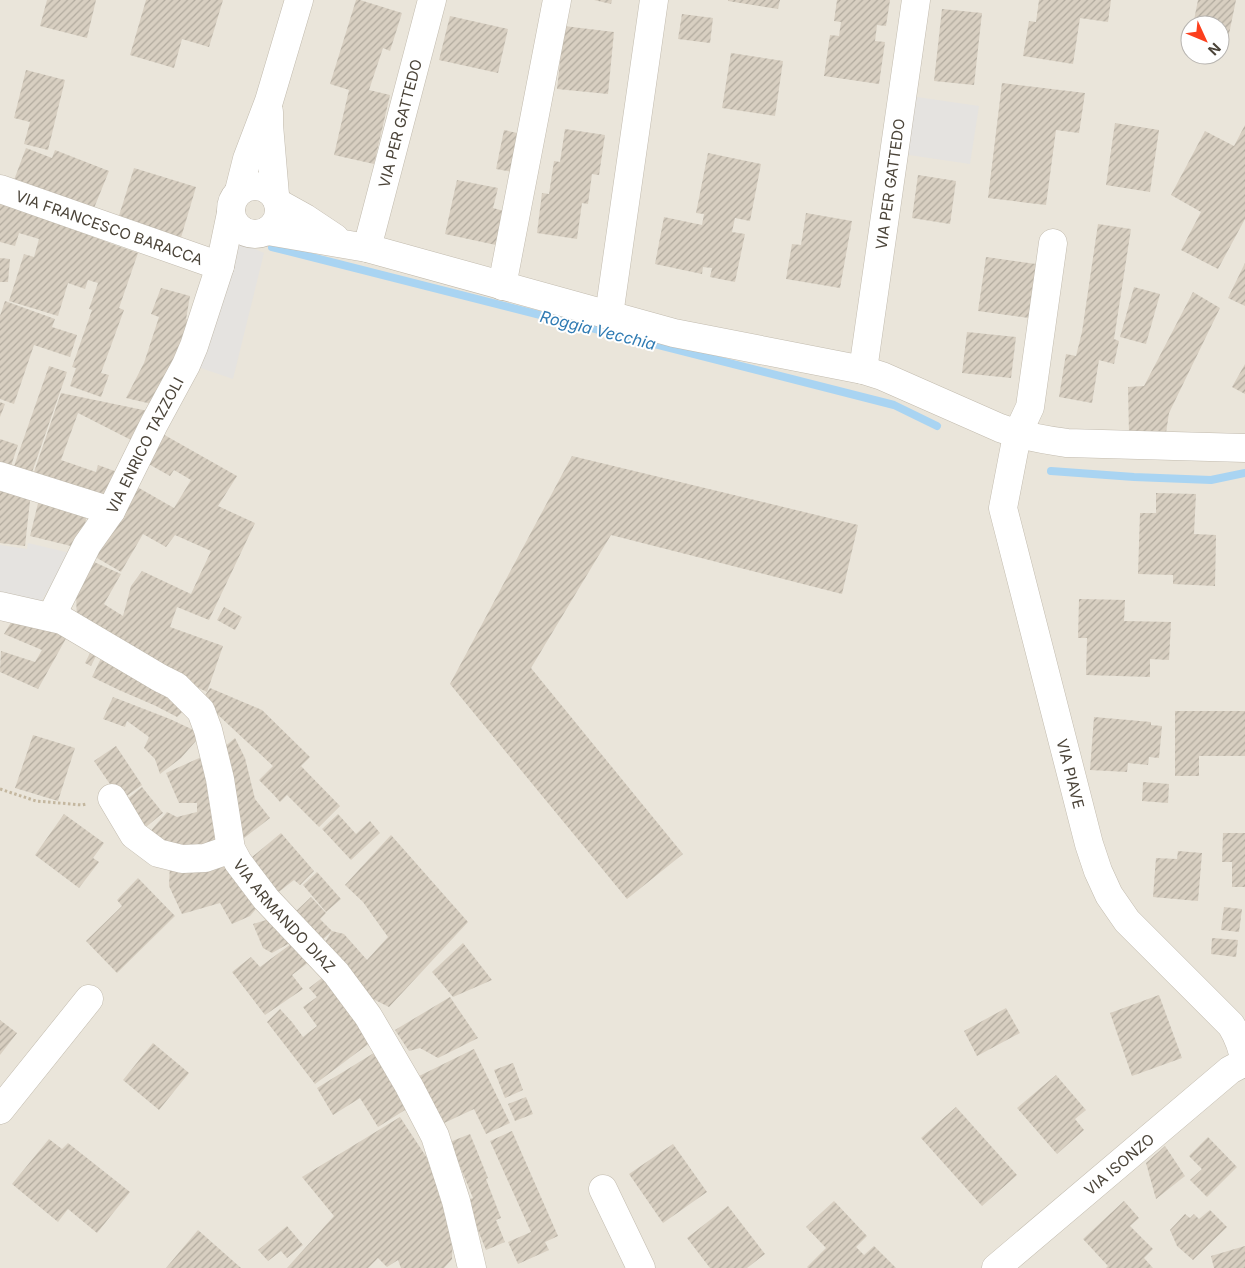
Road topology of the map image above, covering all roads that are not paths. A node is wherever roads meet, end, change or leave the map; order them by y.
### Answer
1 (299, 0) edge
2 (432, 0) edge
3 (557, 0) edge
4 (654, 0) edge
5 (916, 0) edge
6 (269, 101) junction
7 (0, 190) edge
8 (277, 199) junction
9 (235, 202) junction
10 (264, 232) junction
11 (1053, 243) dead end
12 (355, 245) junction
13 (220, 266) junction
14 (502, 286) junction
15 (609, 315) junction
16 (863, 370) junction
17 (1017, 435) junction
18 (1245, 448) edge
19 (0, 476) edge
20 (110, 511) junction
21 (0, 606) edge
22 (51, 617) junction
23 (112, 798) road end
24 (232, 849) junction
25 (89, 999) dead end
26 (1245, 1063) edge
27 (0, 1110) edge
28 (603, 1188) dead end
29 (472, 1268) edge
30 (641, 1268) edge
31 (996, 1268) edge

1 - 6 street
2 - 12 street, VIA PER GATTEDO
3 - 14 street
4 - 15 street
5 - 16 street, VIA PER GATTEDO
6 - 8 street
6 - 9 street, VIA ENRICO TAZZOLI
7 - 13 street, VIA FRANCESCO BARACCA
8 - 9 street
8 - 10 street
8 - 12 street
9 - 10 street
9 - 13 street, VIA ENRICO TAZZOLI
10 - 12 street
10 - 13 street
11 - 17 street
12 - 14 street
13 - 20 street, VIA ENRICO TAZZOLI
14 - 15 street
15 - 16 street
16 - 17 street
17 - 18 street
17 - 26 street, VIA PIAVE
19 - 20 street
20 - 22 street, VIA ENRICO TAZZOLI
21 - 22 street, VIA ARMANDO DIAZ
22 - 24 street, VIA ARMANDO DIAZ
23 - 24 street
24 - 29 street, VIA ARMANDO DIAZ
25 - 27 street
26 - 31 street, VIA ISONZO
28 - 30 street

